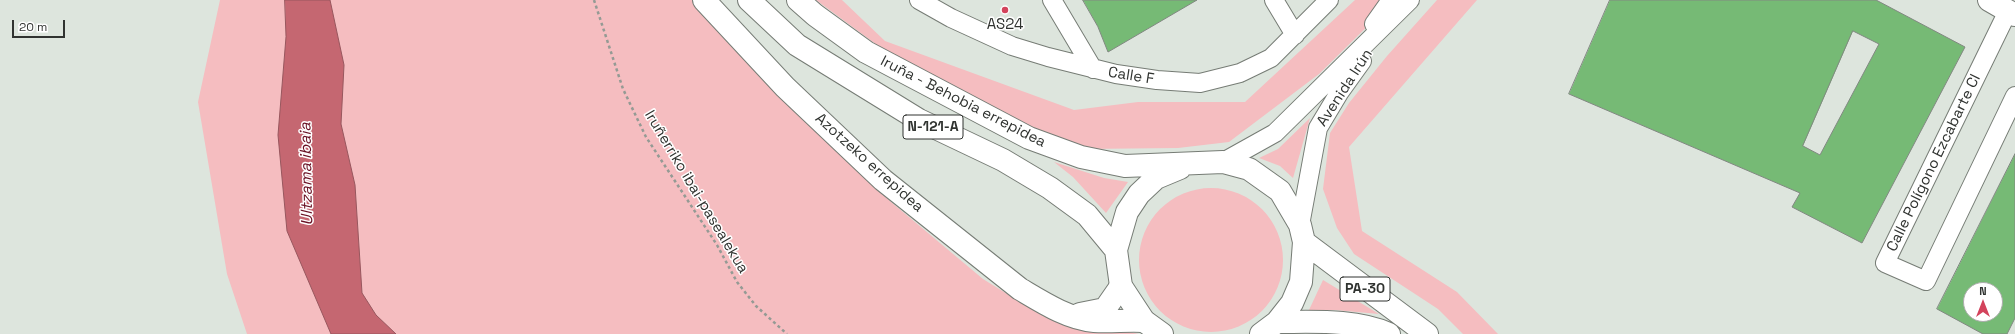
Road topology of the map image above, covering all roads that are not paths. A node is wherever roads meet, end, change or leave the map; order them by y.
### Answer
1 (704, 0) edge
2 (749, 0) edge
3 (798, 0) edge
4 (919, 0) edge
5 (1052, 0) edge
6 (1274, 0) edge
7 (1330, 0) edge
8 (1391, 0) edge
9 (1410, 0) edge
10 (1989, 0) edge
11 (2012, 13) edge
12 (1387, 25) junction
13 (1295, 35) junction
14 (1093, 69) junction
15 (1334, 76) junction
16 (2015, 96) edge
17 (1223, 162) junction
18 (1192, 163) junction
19 (1302, 234) junction
20 (1116, 250) junction
21 (1121, 286) junction
22 (1073, 316) junction
23 (1144, 322) junction
24 (1266, 331) edge
25 (1162, 334) edge
26 (1389, 334) edge
27 (1427, 334) edge

1 - 22 main road, Azotzeko errepidea
2 - 20 main road, Iruña - Behobia errepidea / N-121-A
3 - 18 main road, Iruña - Behobia errepidea / N-121-A
4 - 14 street, Calle F
5 - 14 street
6 - 13 street
7 - 13 street, Calle F
8 - 15 street, Avenida Irún
9 - 12 street, Avenida Irún
10 - 11 main road
11 - 16 street, Calle Polígono Ezcabarte CI
12 - 15 street, Avenida Irún
12 - 19 street, Avenida Irún
13 - 14 street, Calle F
15 - 17 street, Avenida Irún
17 - 18 main road, PA-30
17 - 19 main road, PA-30
18 - 20 main road, PA-30
19 - 24 main road, PA-30
19 - 27 main road, PA-30
20 - 21 main road, PA-30
21 - 22 main road
21 - 23 main road, PA-30
22 - 23 main road, Azotzeko errepidea
23 - 25 main road, PA-30
24 - 26 main road, PA-30

